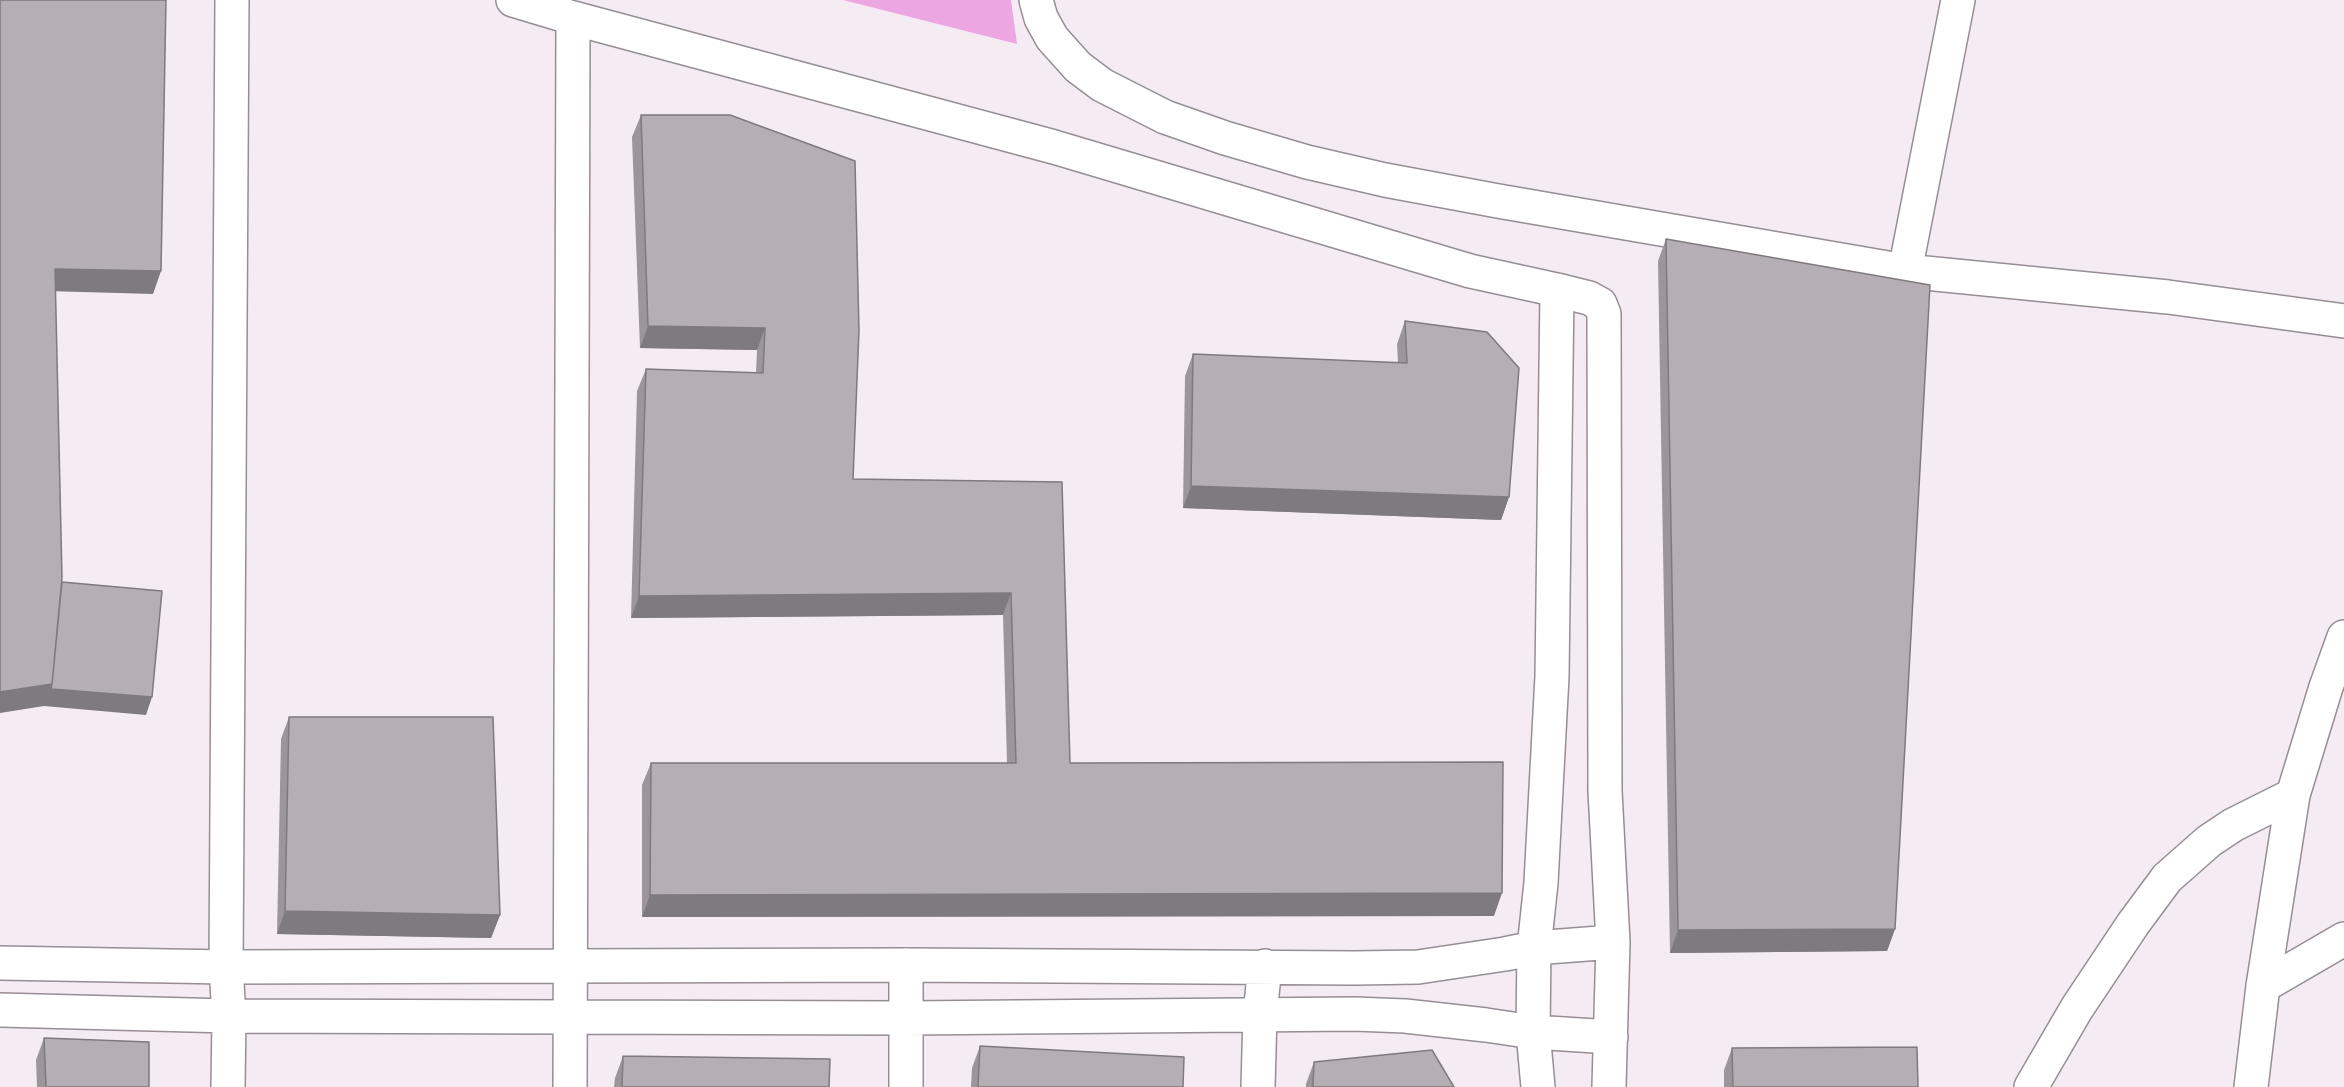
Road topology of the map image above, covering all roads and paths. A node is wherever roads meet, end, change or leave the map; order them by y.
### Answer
1 (232, 0) edge
2 (513, 0) edge
3 (1036, 0) edge
4 (1959, 0) edge
5 (573, 18) junction
6 (1905, 271) junction
7 (1557, 290) junction
8 (2344, 321) edge
9 (2344, 637) edge
10 (2293, 795) junction
11 (2344, 939) edge
12 (1613, 942) junction
13 (1534, 948) junction
14 (0, 963) edge
15 (906, 966) junction
16 (1265, 966) junction
17 (226, 967) junction
18 (571, 968) junction
19 (2263, 986) junction
20 (0, 1010) edge
21 (1260, 1014) junction
22 (229, 1016) junction
23 (571, 1017) junction
24 (907, 1018) junction
25 (1533, 1032) junction
26 (1611, 1037) junction
27 (228, 1087) edge
28 (570, 1087) edge
29 (906, 1087) edge
30 (1258, 1087) edge
31 (1538, 1087) edge
32 (1609, 1087) edge
33 (2031, 1087) edge
34 (2251, 1087) edge

1 - 17 street
2 - 5 street
3 - 6 street
4 - 6 street
5 - 7 street
5 - 18 street
6 - 8 street
7 - 12 street
7 - 13 street
9 - 10 street
10 - 19 street
10 - 33 street
11 - 19 street
12 - 13 street
12 - 26 street
13 - 16 street
13 - 25 street
14 - 17 street
15 - 16 street
15 - 18 street
15 - 24 street
16 - 21 street
17 - 18 street
17 - 22 street
18 - 23 street
19 - 34 street
20 - 22 street
21 - 24 street
21 - 25 street
21 - 30 street
22 - 23 street
22 - 27 street
23 - 24 street
23 - 28 street
24 - 29 street
25 - 26 street
25 - 31 street
26 - 32 street

